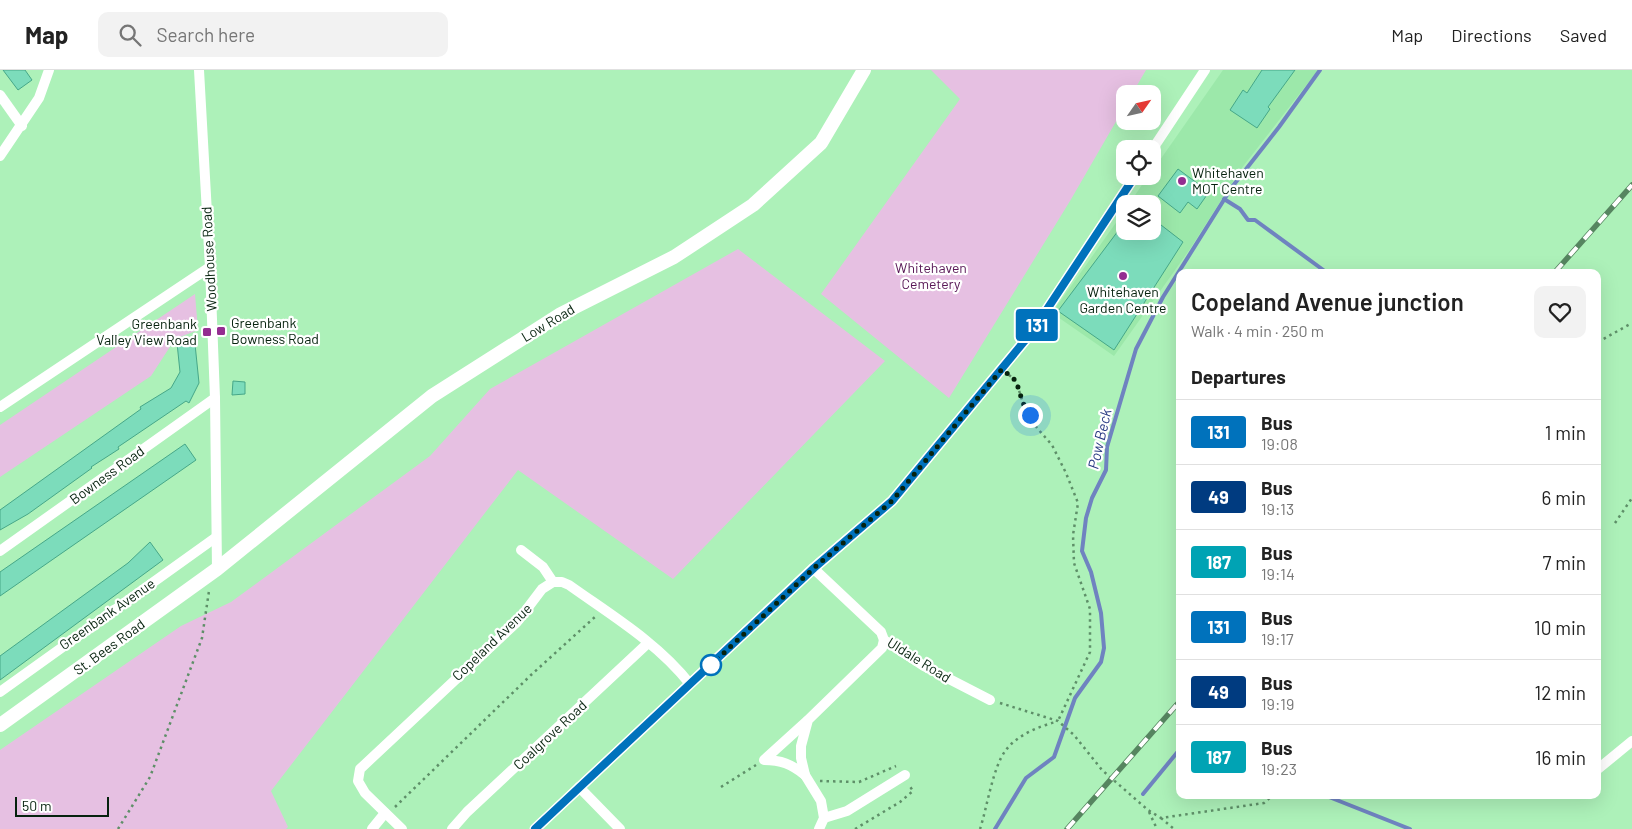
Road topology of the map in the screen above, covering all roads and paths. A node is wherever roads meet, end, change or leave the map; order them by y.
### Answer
1 (49, 70) edge
2 (199, 70) edge
3 (864, 70) edge
4 (1205, 70) edge
5 (0, 96) edge
6 (22, 126) junction
7 (1159, 140) edge
8 (0, 156) edge
9 (1129, 185) edge
10 (210, 267) junction
11 (1632, 323) edge
12 (1601, 340) edge
13 (1002, 369) junction
14 (215, 398) junction
15 (0, 407) edge
16 (1632, 498) edge
17 (1615, 523) dead end
18 (215, 538) junction
19 (522, 550) dead end
20 (0, 551) edge
21 (814, 568) junction
22 (217, 569) junction
23 (202, 580) junction
24 (553, 582) junction
25 (603, 610) junction
26 (884, 640) junction
27 (648, 643) junction
28 (690, 684) junction
29 (0, 692) edge
30 (990, 700) joint
31 (808, 720) junction
32 (1058, 722) junction
33 (0, 725) edge
34 (1632, 741) edge
35 (764, 760) junction
36 (1601, 767) edge
37 (905, 775) junction
38 (807, 778) junction
39 (579, 786) junction
40 (721, 787) dead end
41 (1268, 799) edge
42 (1148, 810) junction
43 (386, 814) junction
44 (824, 818) junction
45 (1160, 818) junction
46 (118, 829) edge
47 (372, 829) edge
48 (402, 829) edge
49 (452, 829) edge
50 (535, 829) edge
51 (620, 829) edge
52 (819, 829) edge
53 (855, 829) edge
54 (980, 829) edge
55 (1157, 829) edge
56 (1174, 829) edge

1 - 6 street
2 - 10 street, Woodhouse Road
3 - 22 main road, Low Road
4 - 7 street
5 - 6 street
6 - 8 street
9 - 13 street
10 - 14 street, Woodhouse Road
10 - 15 street
11 - 12 path
13 - 21 street
13 - 32 path
14 - 18 street, Woodhouse Road
14 - 20 street, Bowness Road
16 - 17 path
18 - 22 street, Woodhouse Road
18 - 29 street, Greenbank Avenue
19 - 24 street
21 - 26 street, Uldale Road
21 - 28 street
22 - 23 main road, St. Bees Road
23 - 33 main road, St. Bees Road
23 - 46 path
24 - 25 street
24 - 43 street, Copeland Avenue
25 - 27 street
25 - 43 path
26 - 30 street, Uldale Road
26 - 31 street
27 - 28 street
27 - 49 street, Coalgrove Road
28 - 39 street
30 - 32 path
31 - 35 street
31 - 38 street
32 - 42 path
32 - 54 path
34 - 36 street
35 - 38 street
35 - 40 path
37 - 38 path
37 - 44 street
37 - 53 path
38 - 44 street
39 - 50 street
39 - 51 street
41 - 45 path
42 - 45 path
42 - 55 path
43 - 47 street
43 - 48 street, Copeland Avenue
44 - 52 street
45 - 56 path

